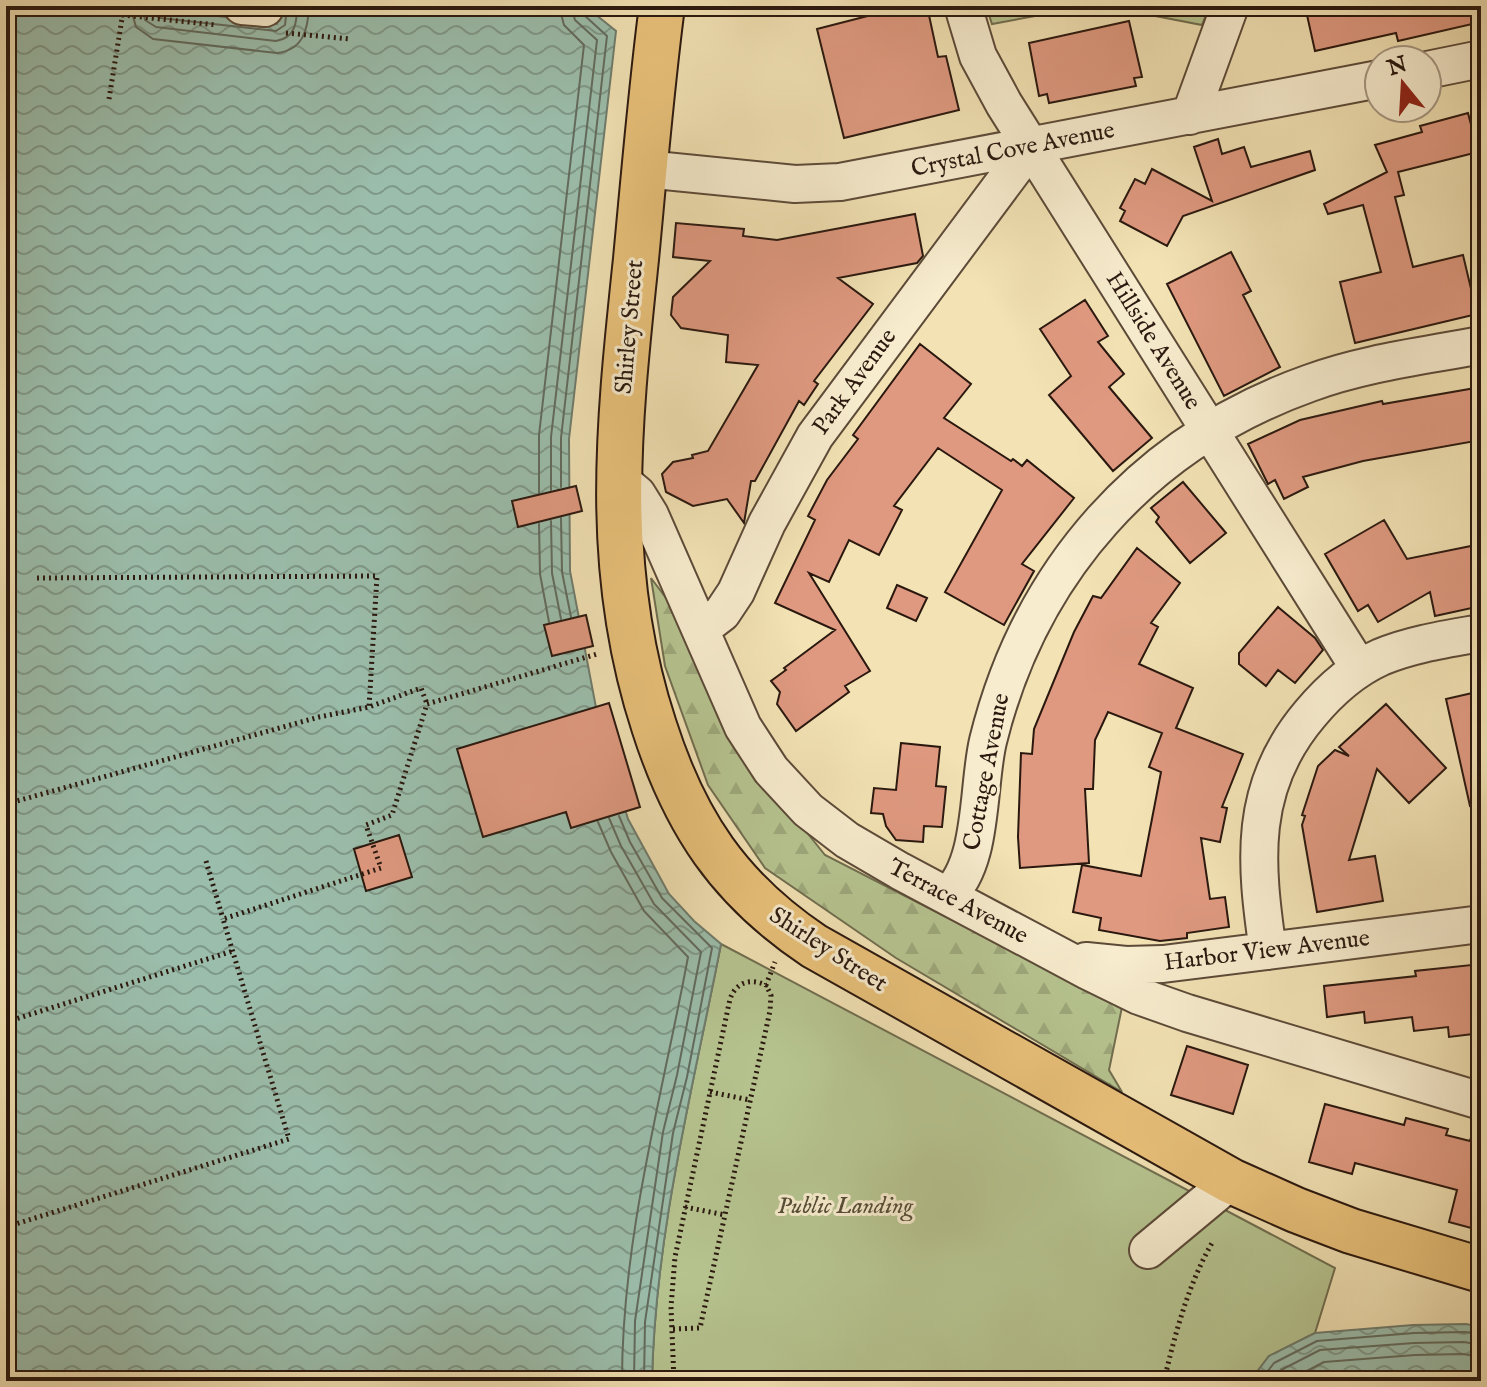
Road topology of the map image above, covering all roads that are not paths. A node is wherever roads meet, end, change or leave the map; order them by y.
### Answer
1 (242, 6) edge
2 (265, 6) edge
3 (662, 6) edge
4 (963, 6) edge
5 (1230, 6) edge
6 (1481, 59) edge
7 (1443, 67) edge
8 (1363, 82) edge
9 (1190, 116) junction
10 (1031, 146) junction
11 (645, 169) junction
12 (1481, 345) edge
13 (1210, 430) junction
14 (619, 479) junction
15 (701, 629) junction
16 (1481, 633) edge
17 (1359, 668) junction
18 (947, 896) junction
19 (1481, 924) edge
20 (1268, 951) junction
21 (1054, 953) junction
22 (1481, 1101) edge
23 (1231, 1181) junction
24 (1148, 1250) dead end
25 (1481, 1270) edge

1 - 2 street
3 - 11 main road, Shirley Street
4 - 10 street, Hillside Avenue
5 - 9 street
6 - 7 street
8 - 9 street, Crystal Cove Avenue
9 - 10 street, Crystal Cove Avenue
10 - 11 street, Crystal Cove Avenue
10 - 13 street, Hillside Avenue
10 - 15 street, Park Avenue
11 - 14 main road, Shirley Street
12 - 13 street, Cottage Avenue
13 - 17 street, Hillside Avenue
13 - 18 street, Cottage Avenue
14 - 15 street, Terrace Avenue
14 - 23 main road, Shirley Street
15 - 18 street, Terrace Avenue
16 - 17 street
17 - 20 street
18 - 21 street, Terrace Avenue
19 - 20 street, Harbor View Avenue
20 - 21 street, Harbor View Avenue
21 - 22 street, Terrace Avenue
23 - 24 street
23 - 25 main road, Shirley Street

